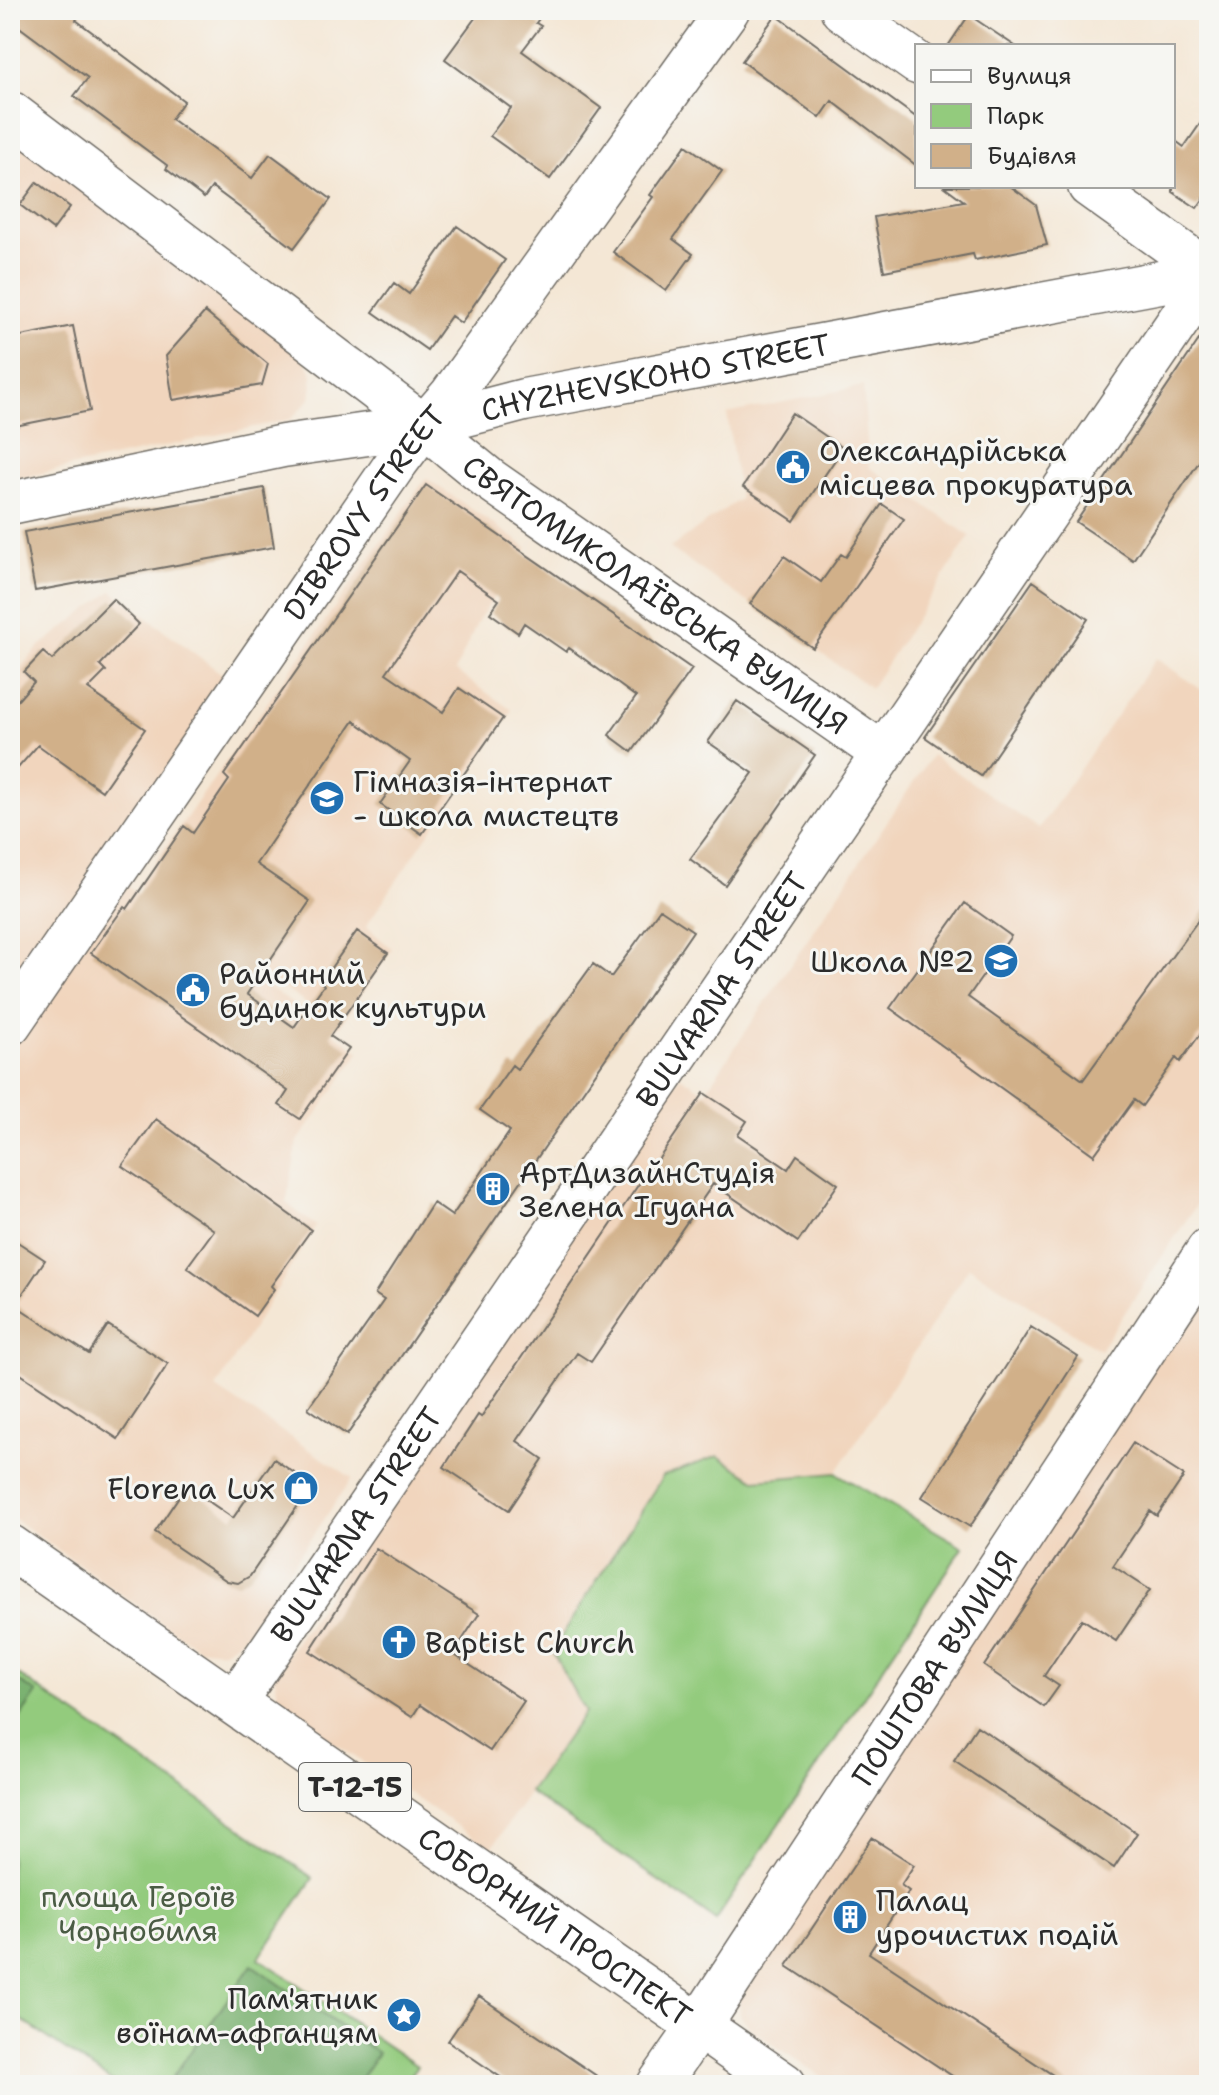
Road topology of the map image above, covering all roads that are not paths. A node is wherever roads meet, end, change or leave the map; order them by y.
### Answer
1 (728, 10) edge
2 (842, 10) edge
3 (915, 62) edge
4 (10, 112) edge
5 (1092, 188) edge
6 (1209, 273) edge
7 (424, 426) junction
8 (10, 503) edge
9 (882, 753) junction
10 (10, 1024) edge
11 (1209, 1250) edge
12 (10, 1547) edge
13 (234, 1703) junction
14 (699, 2026) junction
15 (658, 2085) edge
16 (784, 2085) edge

1 - 7 street, DIBROVY STREET
2 - 3 street
4 - 7 street, СВЯТОМИКОЛАЇВСЬКА ВУЛИЦЯ
5 - 6 street
6 - 7 street, CHYZHEVSKOHO STREET
6 - 9 street, BULVARNA STREET
7 - 8 street, CHYZHEVSKOHO STREET
7 - 9 street, СВЯТОМИКОЛАЇВСЬКА ВУЛИЦЯ
7 - 10 street, DIBROVY STREET
9 - 13 street, BULVARNA STREET
11 - 14 main road, ПОШТОВА ВУЛИЦЯ
12 - 13 main road, СОБОРНИЙ ПРОСПЕКТ / Т-12-15
13 - 14 main road, СОБОРНИЙ ПРОСПЕКТ / Т-12-15
14 - 15 street, ПОШТОВА ВУЛИЦЯ
14 - 16 main road, СОБОРНИЙ ПРОСПЕКТ / Т-12-15

